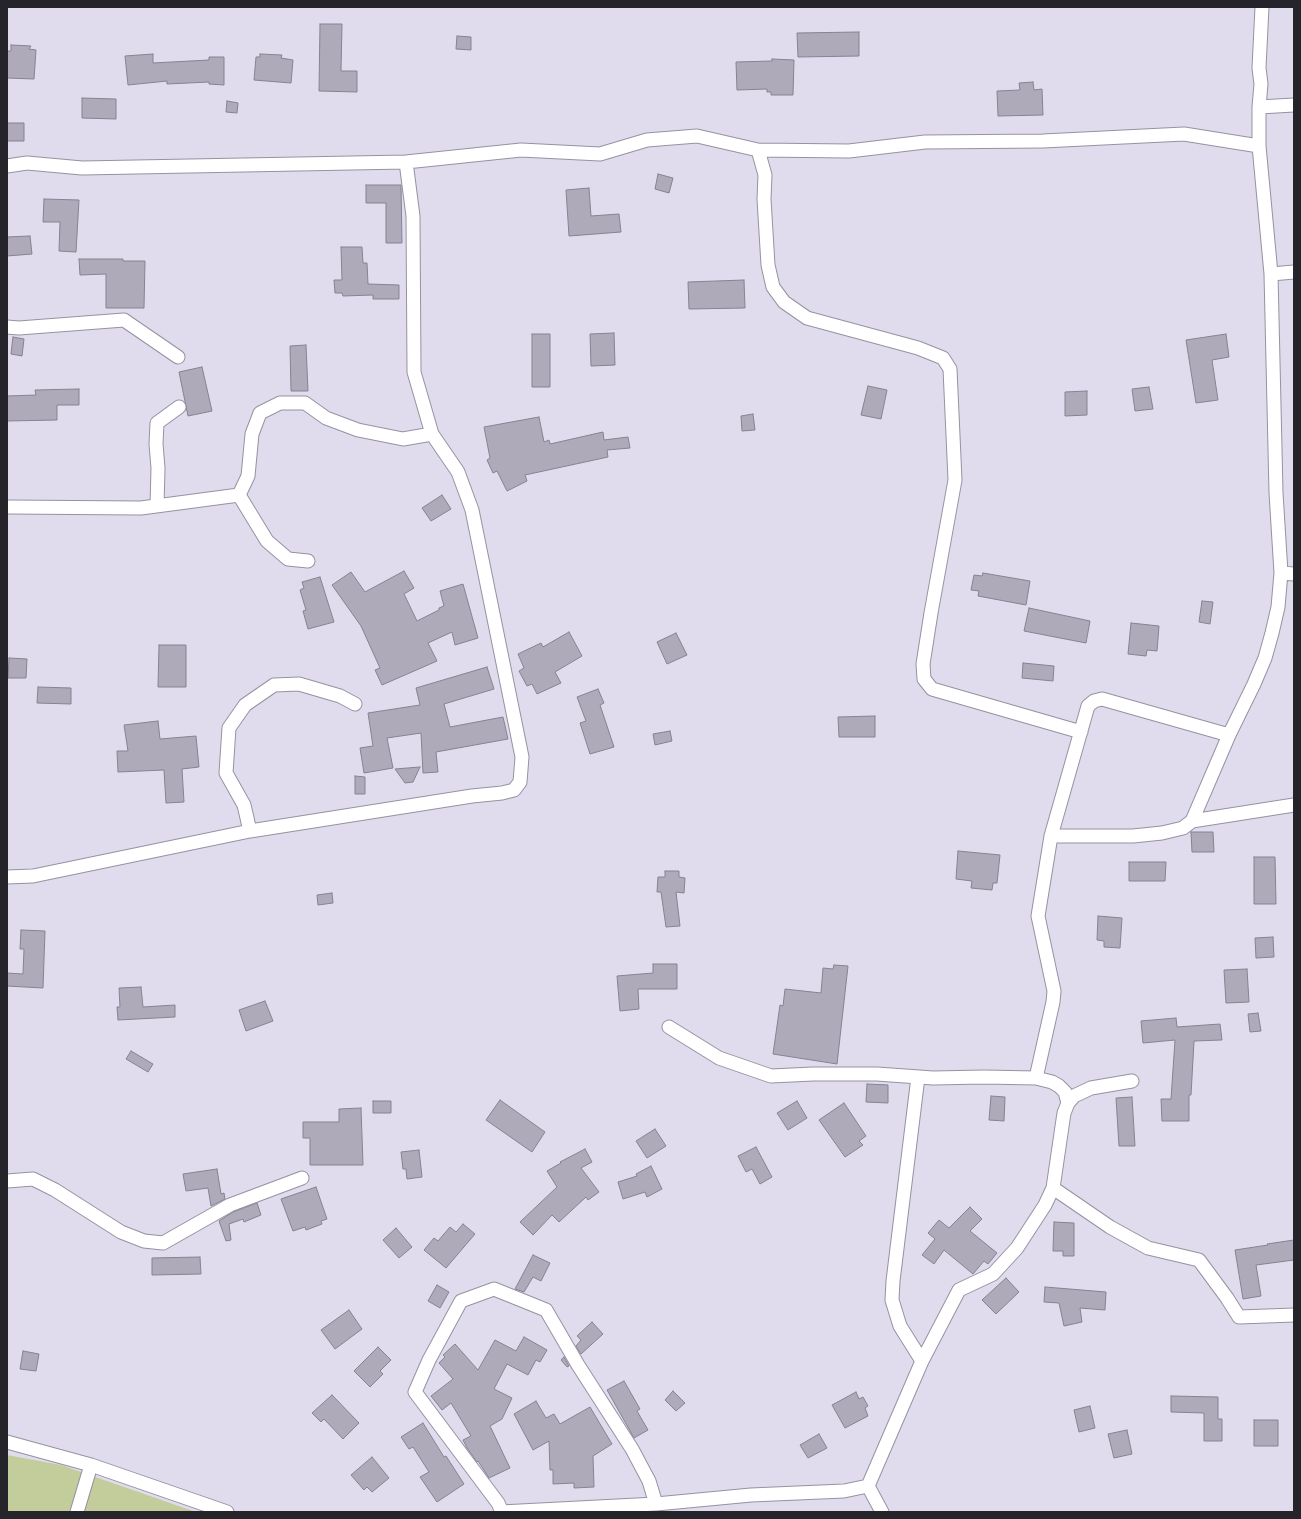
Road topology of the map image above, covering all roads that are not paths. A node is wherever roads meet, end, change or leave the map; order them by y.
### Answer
1 (1262, 7) edge
2 (1294, 105) edge
3 (1259, 106) junction
4 (1259, 146) junction
5 (758, 150) junction
6 (406, 162) junction
7 (7, 166) edge
8 (1294, 272) edge
9 (1271, 274) junction
10 (7, 327) edge
11 (178, 357) dead end
12 (179, 407) dead end
13 (432, 434) junction
14 (239, 495) junction
15 (157, 506) junction
16 (7, 507) edge
17 (308, 561) dead end
18 (1288, 574) edge
19 (355, 704) dead end
20 (1081, 732) junction
21 (1229, 735) junction
22 (1294, 805) edge
23 (1192, 821) junction
24 (250, 831) junction
25 (1051, 836) junction
26 (7, 877) edge
27 (669, 1027) dead end
28 (918, 1077) junction
29 (1036, 1078) junction
30 (1132, 1081) dead end
31 (1068, 1103) junction
32 (302, 1178) dead end
33 (7, 1181) edge
34 (1053, 1188) junction
35 (1294, 1315) edge
36 (922, 1361) junction
37 (7, 1442) edge
38 (91, 1465) junction
39 (868, 1486) junction
40 (656, 1504) junction
41 (77, 1512) edge
42 (227, 1512) edge
43 (501, 1512) edge
44 (882, 1512) edge

1 - 3 street
2 - 3 street
3 - 4 street
4 - 5 street
4 - 9 street
5 - 6 street
5 - 20 street
6 - 7 street
6 - 13 street
8 - 9 street
9 - 18 street
10 - 11 street
12 - 15 street
13 - 14 street
13 - 24 street
14 - 15 street
14 - 17 street
15 - 16 street
18 - 21 street
19 - 24 street
20 - 21 street
20 - 25 street
21 - 23 street
22 - 23 street
23 - 25 street
24 - 26 street
25 - 29 street
27 - 28 street
28 - 29 street
28 - 36 street
29 - 31 street
30 - 31 street
31 - 34 street
32 - 33 street
34 - 35 street
34 - 36 street
36 - 39 street
37 - 38 street
38 - 41 street
38 - 42 street
39 - 40 street
39 - 44 street
40 - 43 street
40 - 43 street

